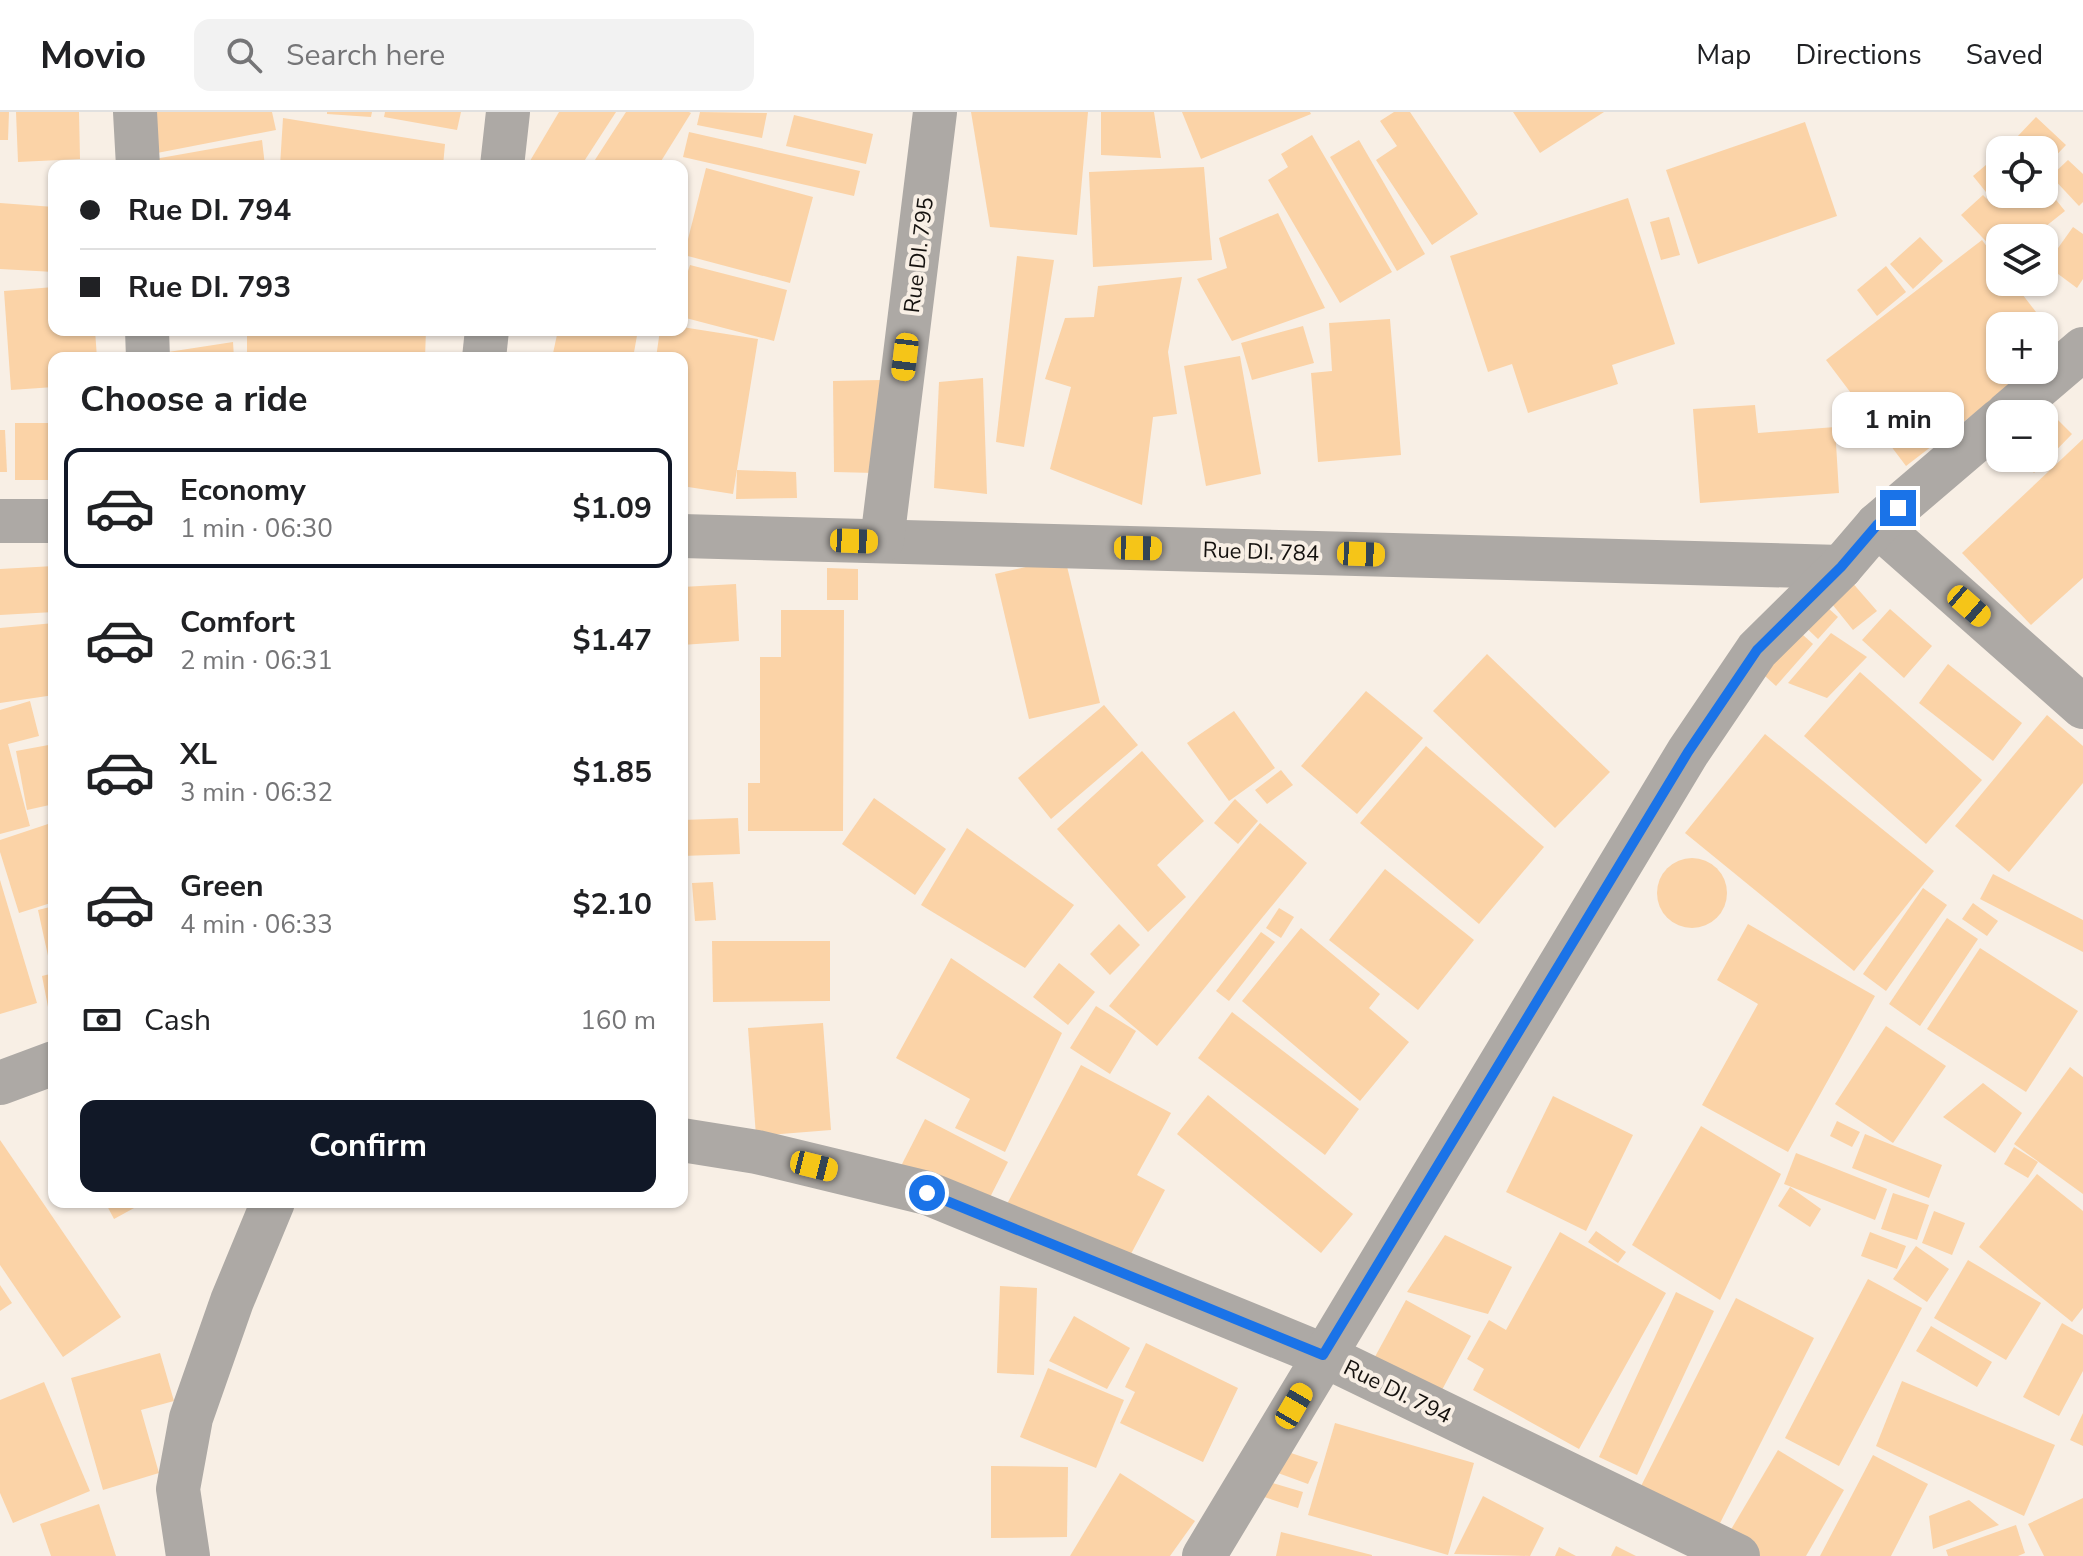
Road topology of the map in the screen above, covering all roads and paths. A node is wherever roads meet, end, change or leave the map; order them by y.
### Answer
1 (135, 112) edge
2 (508, 112) edge
3 (935, 112) edge
4 (138, 160) edge
5 (503, 160) edge
6 (2083, 349) edge
7 (2023, 400) edge
8 (1986, 432) edge
9 (0, 521) edge
10 (48, 521) edge
11 (1877, 525) junction
12 (688, 536) edge
13 (882, 541) junction
14 (1841, 567) junction
15 (2083, 707) edge
16 (48, 1065) edge
17 (0, 1083) edge
18 (688, 1141) edge
19 (271, 1208) edge
20 (1323, 1355) junction
21 (188, 1556) edge
22 (1204, 1556) edge
23 (1738, 1556) edge

1 - 4 street
2 - 5 street
3 - 13 street, Rue DI. 795
6 - 7 street
8 - 11 street
9 - 10 street
11 - 14 street
11 - 15 street
12 - 13 street, Rue DI. 784
13 - 14 street, Rue DI. 784
14 - 20 street
16 - 17 street
18 - 20 street, Rue DI. 794
19 - 21 street
20 - 22 street
20 - 23 street, Rue DI. 794

